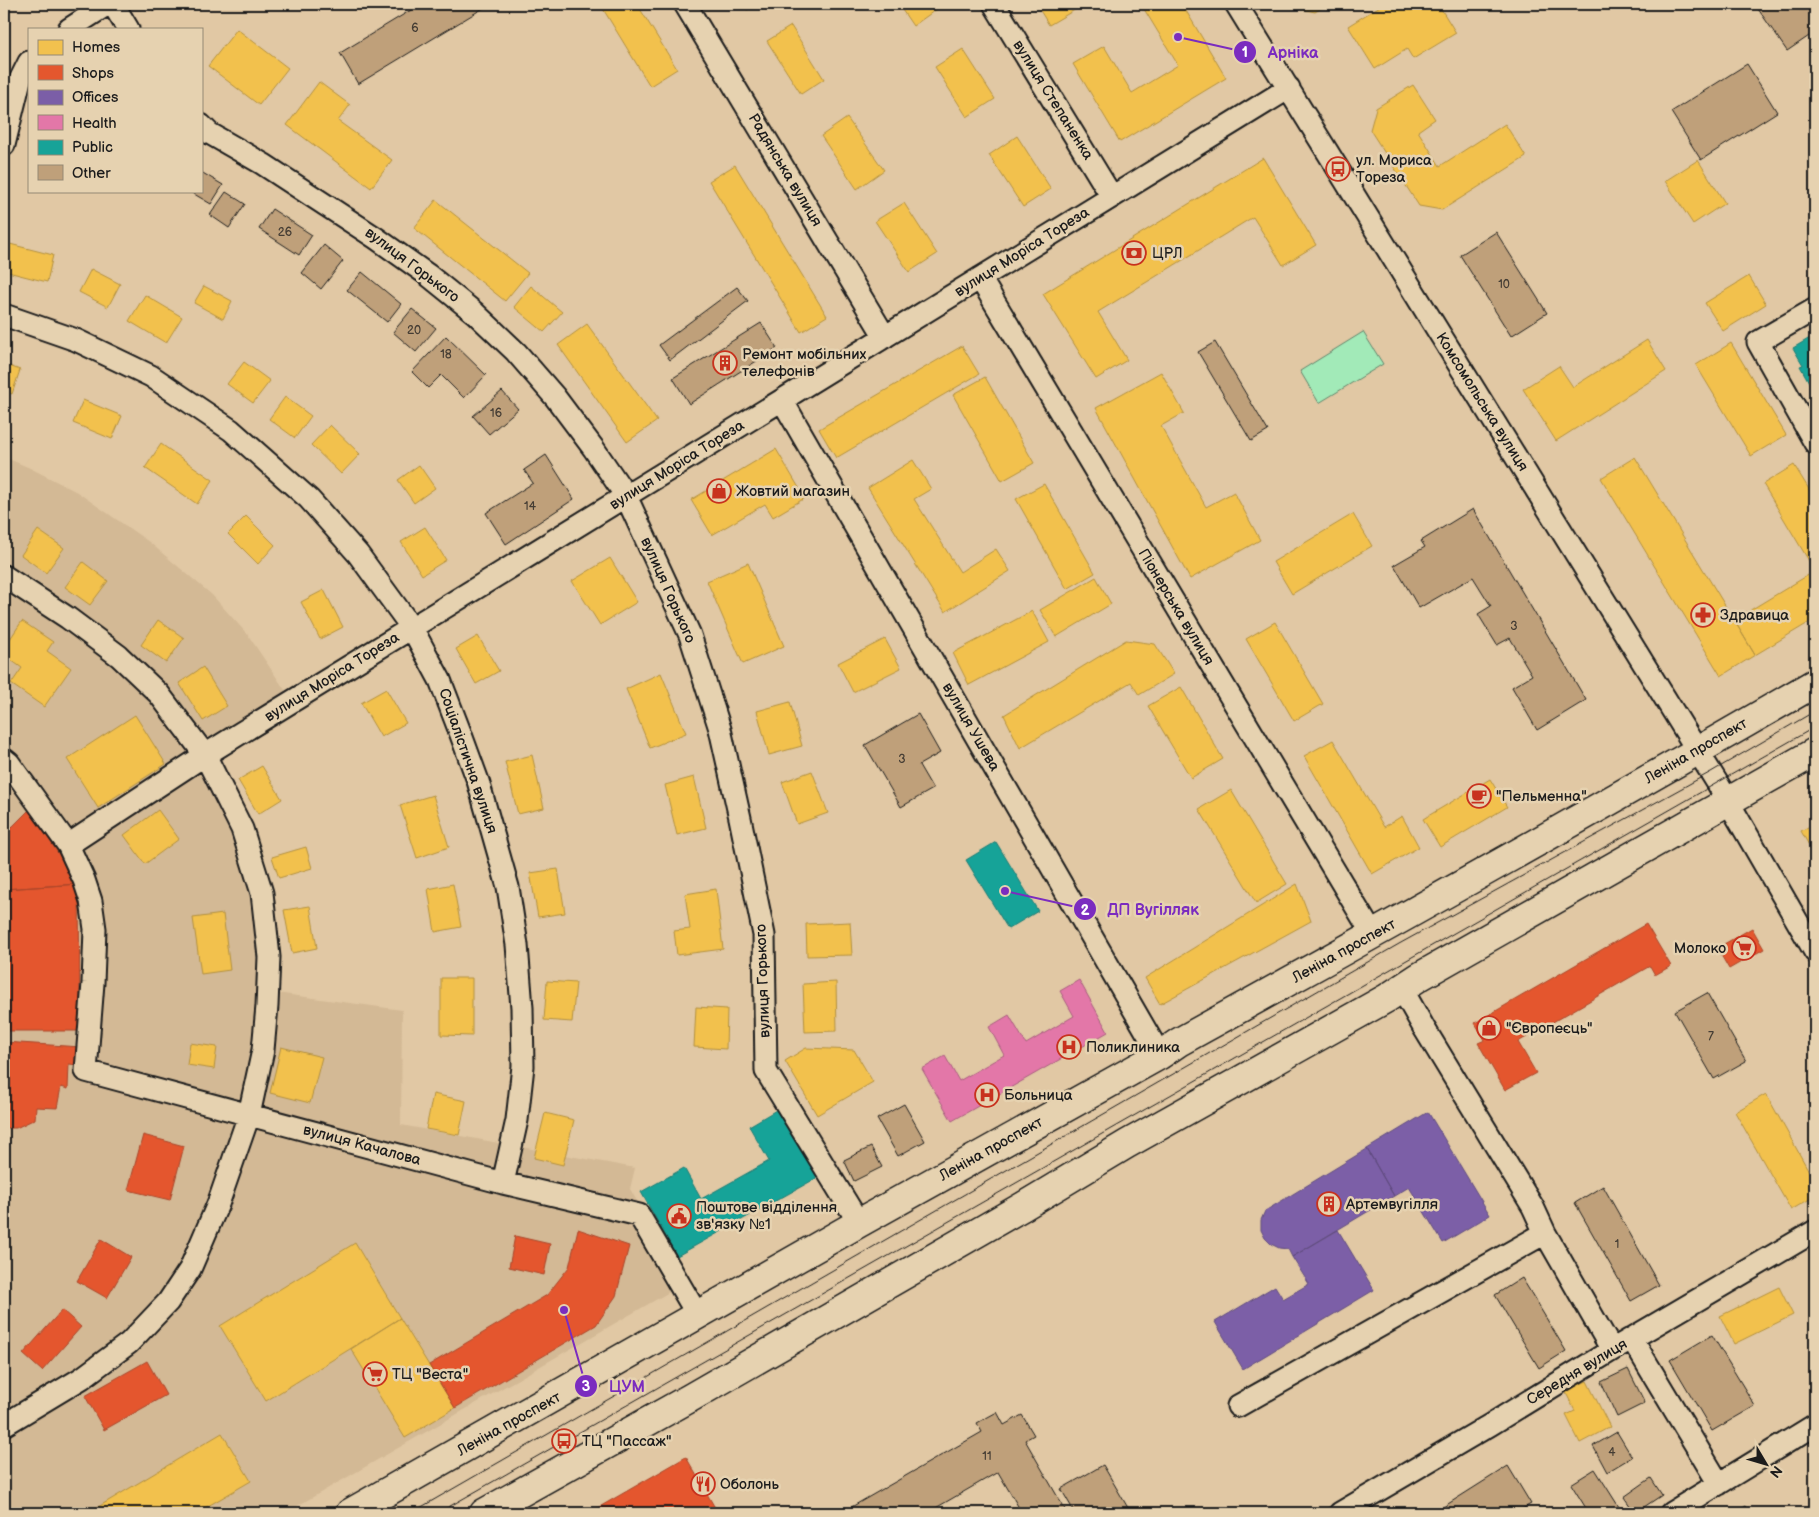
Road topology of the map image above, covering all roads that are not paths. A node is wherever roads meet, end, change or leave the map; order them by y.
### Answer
1 (108, 4) edge
2 (113, 4) edge
3 (686, 4) edge
4 (994, 4) edge
5 (1236, 4) edge
6 (71, 28) edge
7 (127, 28) edge
8 (20, 75) edge
9 (1288, 88) junction
10 (204, 130) edge
11 (4, 145) edge
12 (1112, 197) junction
13 (980, 278) junction
14 (1815, 309) edge
15 (4, 315) edge
16 (885, 337) junction
17 (782, 400) junction
18 (1815, 443) edge
19 (626, 496) junction
20 (4, 576) edge
21 (412, 628) junction
22 (1815, 682) edge
23 (1698, 751) junction
24 (1815, 752) edge
25 (205, 755) junction
26 (4, 759) edge
27 (1728, 801) junction
28 (68, 845) junction
29 (1373, 935) junction
30 (1815, 952) edge
31 (1402, 989) junction
32 (1160, 1055) junction
33 (249, 1115) junction
34 (503, 1182) junction
35 (859, 1223) junction
36 (1815, 1232) edge
37 (1545, 1233) junction
38 (698, 1316) junction
39 (1632, 1339) junction
40 (1612, 1350) junction
41 (1238, 1406) dead end
42 (4, 1425) edge
43 (1815, 1426) edge
44 (1719, 1484) junction
45 (350, 1513) edge
46 (484, 1513) edge
47 (1340, 1513) edge
48 (1670, 1513) edge

1 - 6 street
2 - 7 street
3 - 16 street, Радянська вулиця
4 - 12 street, вулиця Степаненка
5 - 9 street, Комсомольська вулиця
8 - 11 street
9 - 12 street, вулиця Моріса Тореза
9 - 23 street, Комсомольська вулиця
10 - 19 street, вулиця Горького
12 - 13 street, вулиця Моріса Тореза
13 - 16 street, вулиця Моріса Тореза
13 - 29 street, Піонерська вулиця
14 - 18 street
15 - 21 street, Соціалістична вулиця
16 - 17 street, вулиця Моріса Тореза
17 - 19 street, вулиця Моріса Тореза
17 - 32 street, вулиця Ушева
19 - 21 street, вулиця Моріса Тореза
19 - 35 street, вулиця Горького
20 - 25 street
21 - 25 street, вулиця Моріса Тореза
21 - 34 street, Соціалістична вулиця
22 - 23 main road, Леніна проспект
23 - 27 street, Комсомольська вулиця
23 - 29 main road, Леніна проспект
24 - 27 main road
25 - 28 street, вулиця Моріса Тореза
25 - 33 street
26 - 28 street
27 - 30 street, Комсомольська вулиця
27 - 31 main road
28 - 33 street, вулиця Качалова
29 - 32 main road, Леніна проспект
31 - 37 street
31 - 46 main road
32 - 35 main road, Леніна проспект
33 - 34 street, вулиця Качалова
33 - 42 street
34 - 38 street, вулиця Качалова
35 - 38 main road, Леніна проспект
36 - 39 street, Середня вулиця
37 - 40 street
37 - 41 street
38 - 45 main road, Леніна проспект
39 - 40 street, Середня вулиця
39 - 44 street
40 - 47 street, Середня вулиця
43 - 44 street
44 - 48 street

